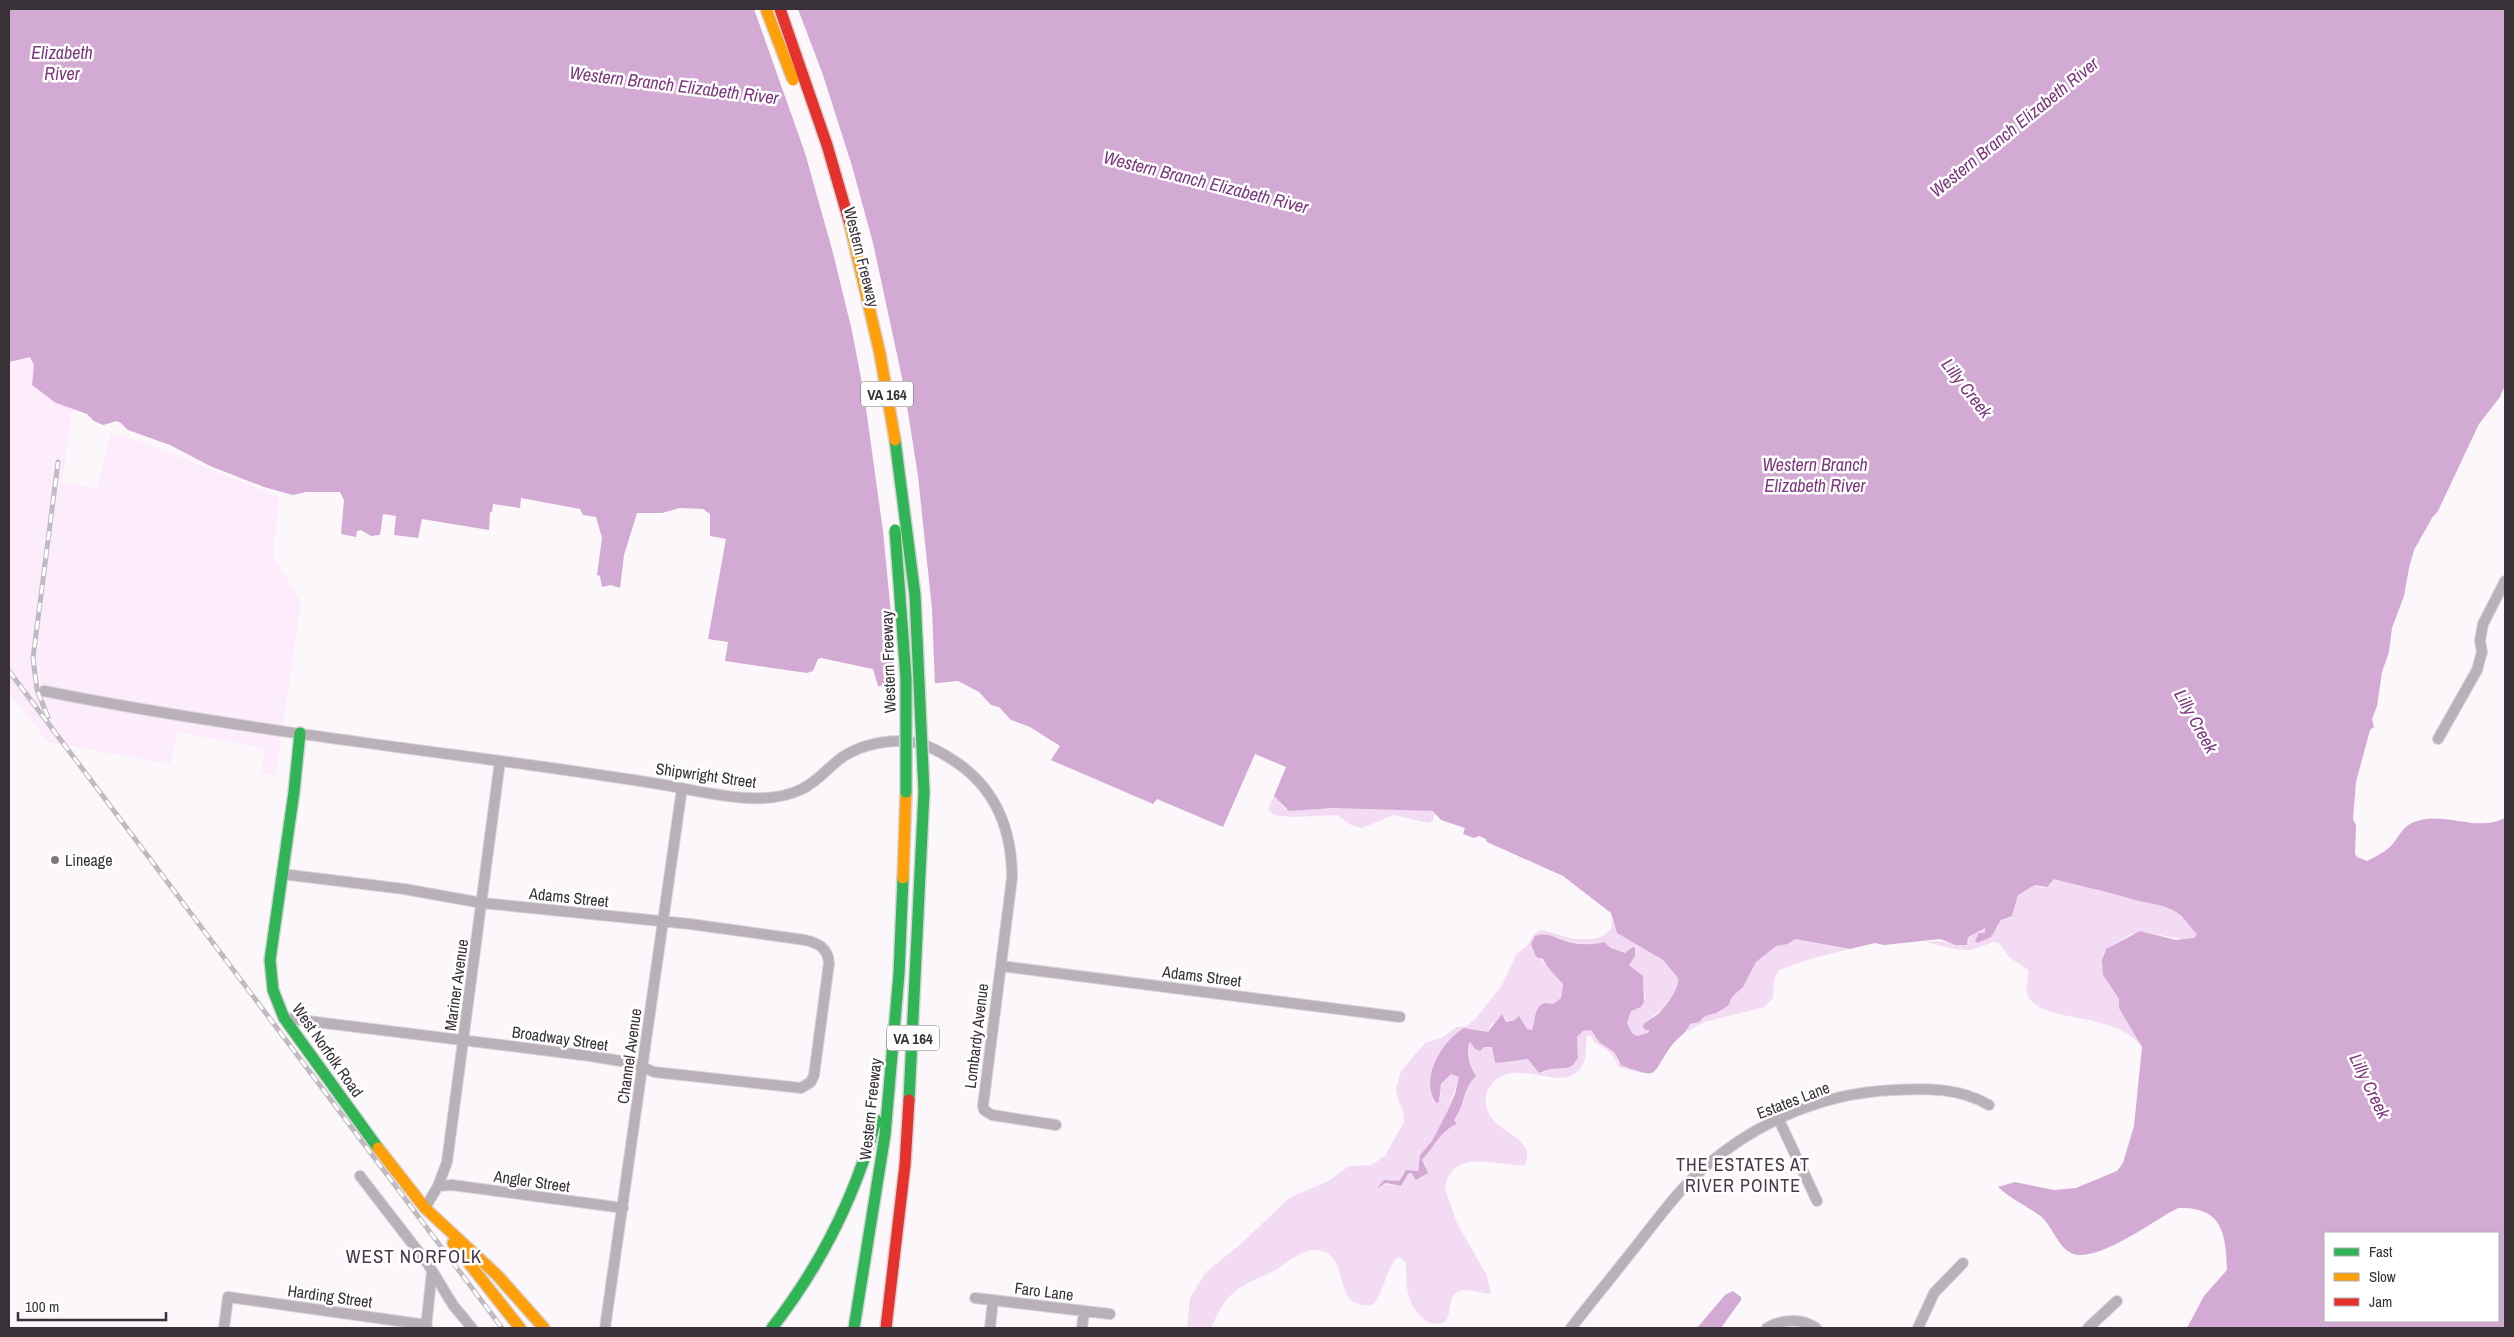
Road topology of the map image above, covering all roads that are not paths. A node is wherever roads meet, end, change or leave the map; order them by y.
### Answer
1 (766, 9) edge
2 (780, 9) edge
3 (816, 149) dead end
4 (821, 167) dead end
5 (836, 220) dead end
6 (843, 247) dead end
7 (864, 340) dead end
8 (877, 407) dead end
9 (2505, 581) edge
10 (44, 691) dead end
11 (300, 733) junction
12 (2438, 739) dead end
13 (500, 761) junction
14 (682, 788) junction
15 (282, 874) junction
16 (482, 902) junction
17 (663, 922) junction
18 (1000, 966) junction
19 (1400, 1017) dead end
20 (284, 1018) junction
21 (464, 1040) junction
22 (892, 1048) junction
23 (816, 1066) joint
24 (643, 1068) junction
25 (1990, 1105) dead end
26 (1778, 1118) junction
27 (1056, 1125) dead end
28 (360, 1176) dead end
29 (438, 1186) junction
30 (1817, 1201) dead end
31 (622, 1208) junction
32 (427, 1210) junction
33 (1963, 1263) dead end
34 (432, 1272) junction
35 (891, 1293) junction
36 (975, 1298) dead end
37 (993, 1300) junction
38 (2116, 1301) dead end
39 (1084, 1311) junction
40 (1110, 1314) dead end
41 (426, 1327) edge
42 (224, 1328) edge
43 (472, 1328) edge
44 (520, 1328) edge
45 (544, 1328) edge
46 (605, 1328) edge
47 (772, 1328) edge
48 (854, 1328) edge
49 (886, 1328) edge
50 (892, 1328) edge
51 (990, 1328) edge
52 (1082, 1328) edge
53 (1571, 1328) edge
54 (1767, 1328) edge
55 (1816, 1328) edge
56 (1918, 1328) edge
57 (2088, 1328) edge

1 - 3 main road, bridge
2 - 35 main road, Western Freeway / VA 164, bridge
4 - 5 main road, Western Freeway
6 - 7 main road, Western Freeway
8 - 22 main road, Western Freeway / VA 164, bridge
9 - 12 street
10 - 11 street, Shipwright Street
11 - 13 street, Shipwright Street
11 - 15 main road, West Norfolk Road
13 - 14 street, Shipwright Street
13 - 16 street, Mariner Avenue
14 - 17 street, Channel Avenue
14 - 18 street, Shipwright Street
15 - 16 street, Adams Street
15 - 20 main road, West Norfolk Road
16 - 17 street, Adams Street
16 - 21 street, Mariner Avenue
17 - 23 street, Adams Street
17 - 24 street, Channel Avenue
18 - 19 street, Adams Street
18 - 27 street, Lombardy Avenue
20 - 21 street, Broadway Street
20 - 32 main road, West Norfolk Road
21 - 24 street, Broadway Street
21 - 29 street, Mariner Avenue
22 - 47 main road
22 - 48 main road, Western Freeway / VA 164
23 - 24 street, Broadway Street
24 - 31 street, Channel Avenue
25 - 26 street, Estates Lane
26 - 30 street
26 - 53 street, Estates Lane
28 - 34 street
29 - 31 street, Angler Street
29 - 32 street, Mariner Avenue
31 - 46 street, Channel Avenue
32 - 44 main road, West Norfolk Road
32 - 45 main road, West Norfolk Road
33 - 56 street
34 - 41 street
34 - 43 street
35 - 49 main road, Western Freeway / VA 164
35 - 50 main road
36 - 37 street, Faro Lane
37 - 39 street, Faro Lane
37 - 51 street
38 - 57 street
39 - 40 street, Faro Lane
39 - 52 street
41 - 42 street, Harding Street
54 - 55 street

